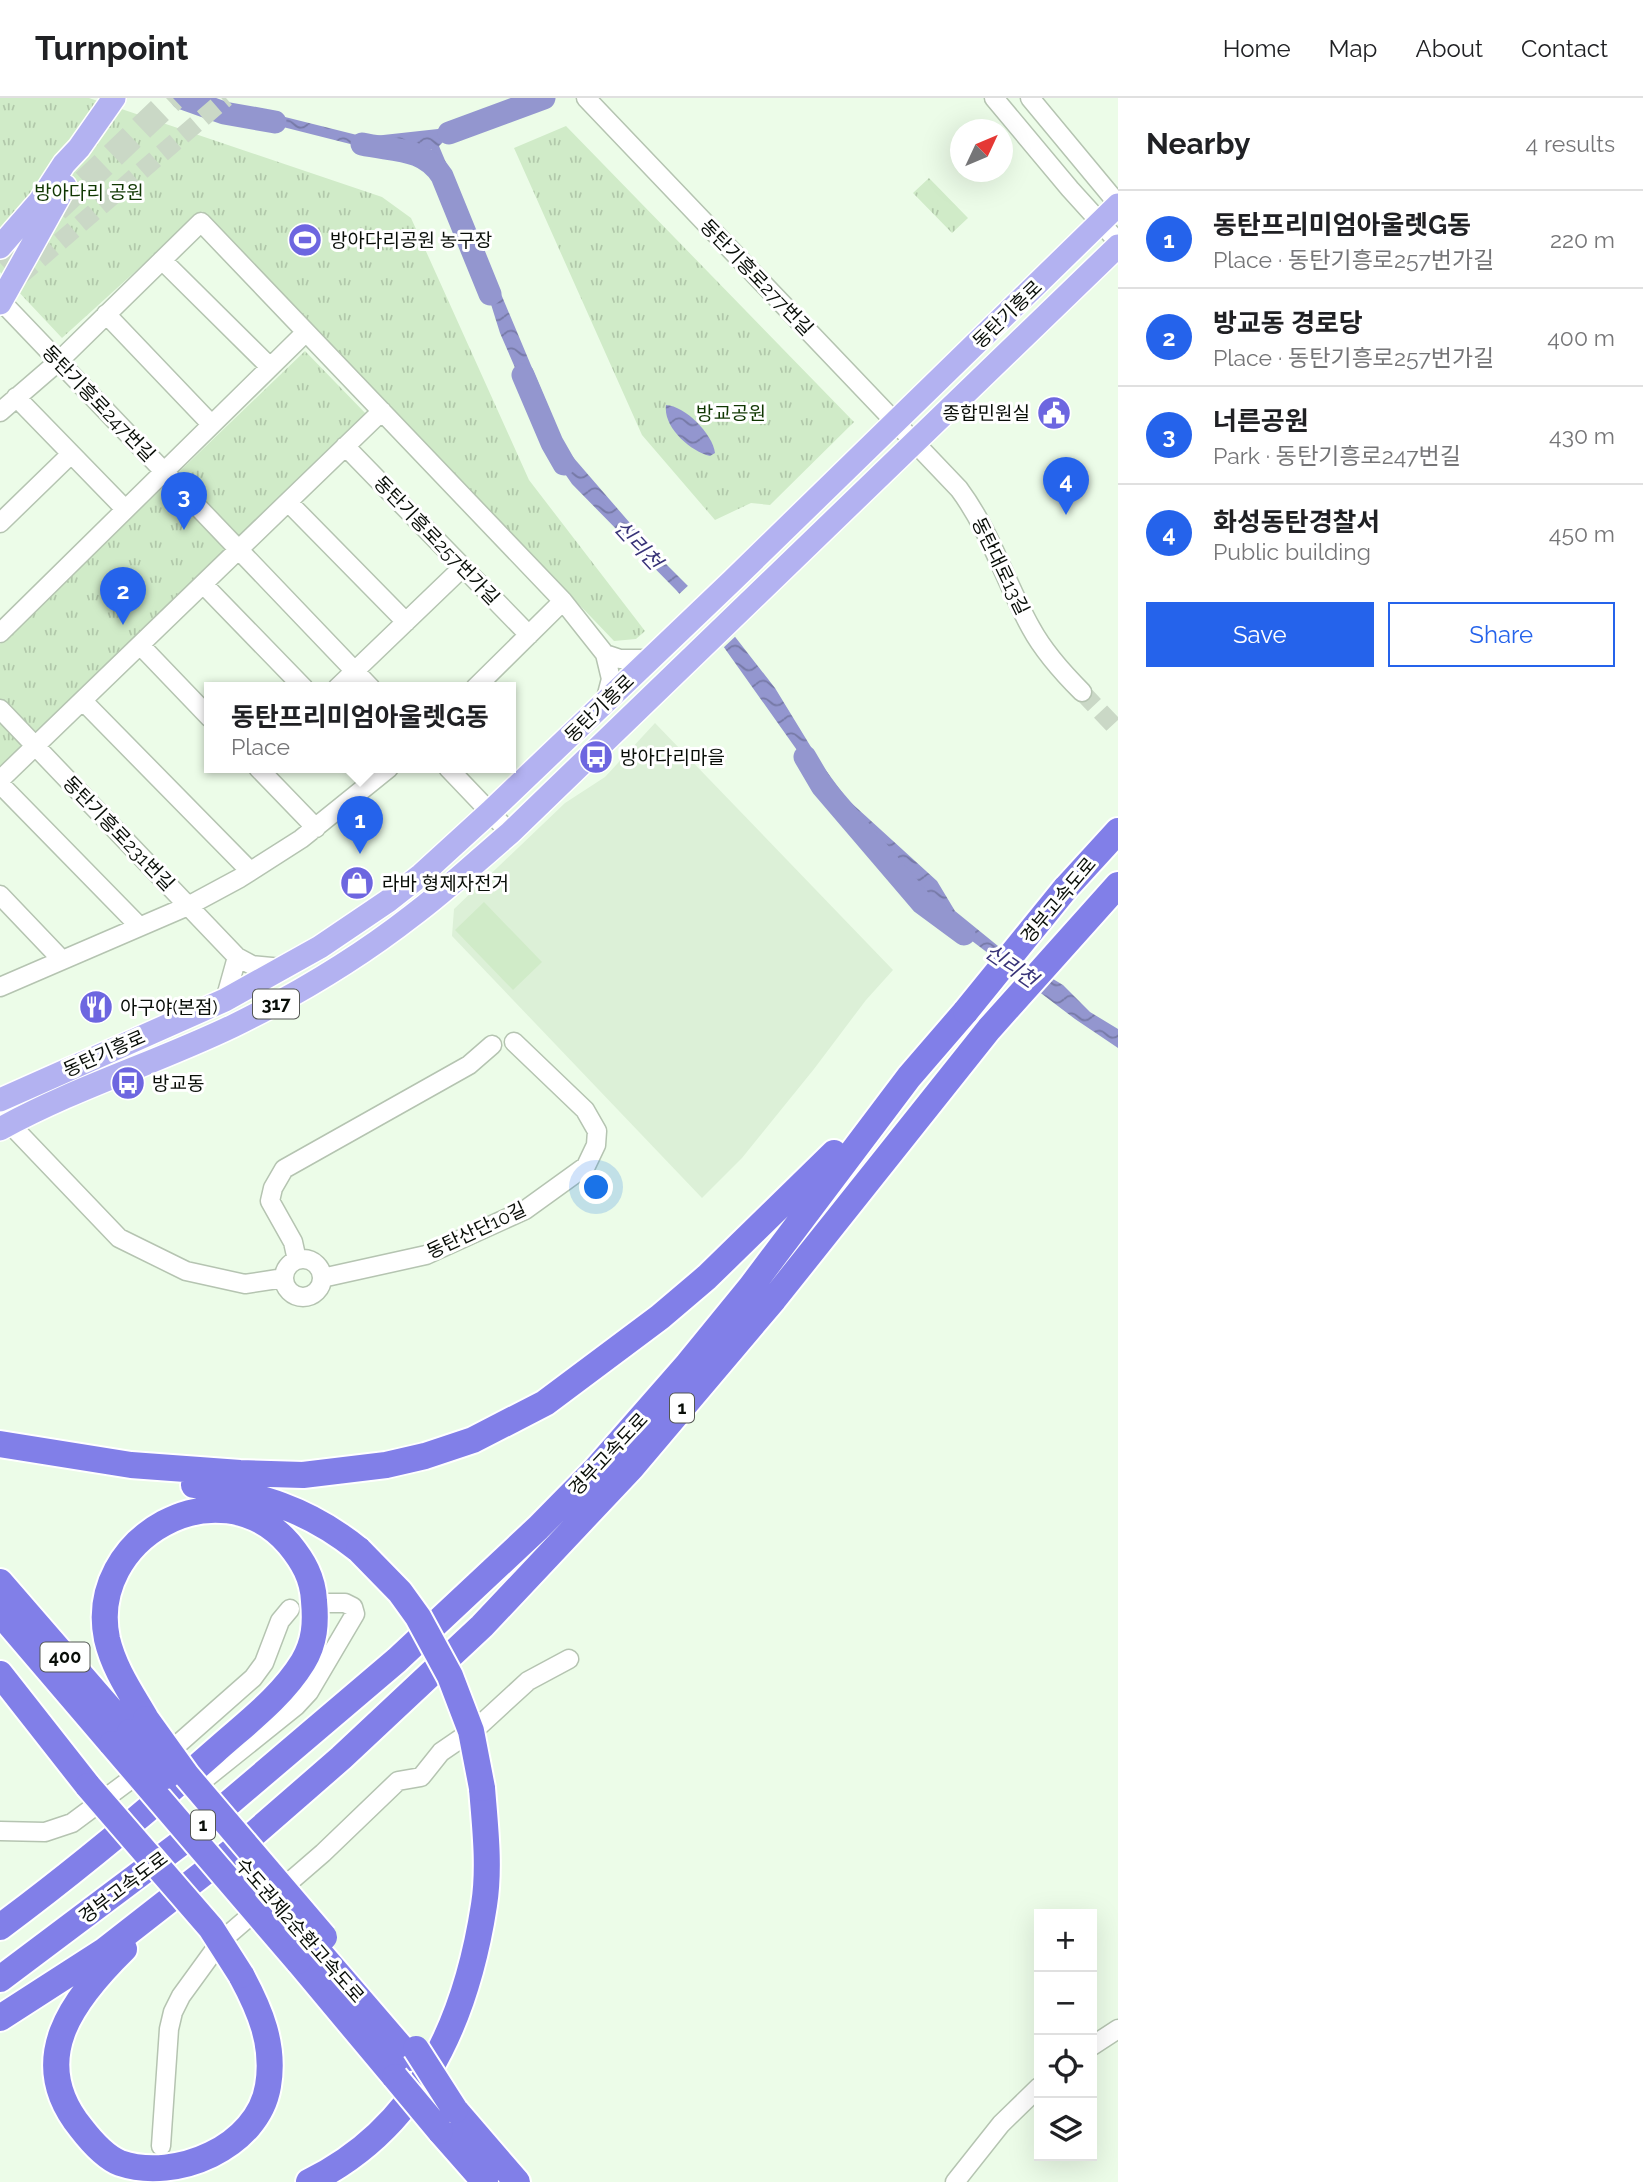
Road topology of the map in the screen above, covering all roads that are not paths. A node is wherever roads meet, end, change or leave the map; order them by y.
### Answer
1 (994, 98) edge
2 (1030, 98) edge
3 (110, 103) edge
4 (592, 104) edge
5 (79, 148) junction
6 (1118, 204) edge
7 (1100, 222) junction
8 (1118, 244) edge
9 (0, 247) edge
10 (162, 260) junction
11 (0, 302) edge
12 (106, 314) junction
13 (306, 332) junction
14 (58, 361) junction
15 (270, 367) junction
16 (16, 397) junction
17 (382, 411) junction
18 (0, 412) edge
19 (896, 422) junction
20 (211, 424) junction
21 (916, 442) junction
22 (345, 446) junction
23 (71, 454) junction
24 (164, 471) junction
25 (288, 502) junction
26 (125, 509) junction
27 (0, 523) edge
28 (239, 549) junction
29 (463, 567) junction
30 (203, 584) junction
31 (563, 601) junction
32 (406, 621) junction
33 (2, 627) edge
34 (529, 635) junction
35 (140, 645) junction
36 (657, 652) junction
37 (605, 654) junction
38 (355, 670) junction
39 (298, 682) edge
40 (343, 682) edge
41 (366, 682) edge
42 (481, 682) edge
43 (1082, 692) tunnel mouth
44 (83, 701) junction
45 (605, 702) junction
46 (0, 709) edge
47 (204, 713) edge
48 (36, 747) junction
49 (263, 773) edge
50 (383, 773) edge
51 (453, 773) edge
52 (0, 782) edge
53 (490, 812) junction
54 (316, 828) junction
55 (1118, 831) edge
56 (510, 833) junction
57 (250, 871) junction
58 (1118, 885) edge
59 (0, 895) edge
60 (188, 906) junction
61 (139, 926) junction
62 (237, 957) junction
63 (62, 960) junction
64 (286, 968) junction
65 (0, 987) edge
66 (225, 1000) junction
67 (514, 1042) dead end
68 (492, 1045) dead end
69 (909, 1077) junction
70 (0, 1100) edge
71 (4, 1123) edge
72 (297, 1260) junction
73 (284, 1278) junction
74 (322, 1278) junction
75 (0, 1444) edge
76 (0, 1582) edge
77 (320, 1603) dead end
78 (290, 1609) dead end
79 (0, 1613) edge
80 (569, 1659) dead end
81 (0, 1674) edge
82 (130, 1732) junction
83 (205, 1779) dead end
84 (0, 1831) edge
85 (201, 1875) junction
86 (0, 1927) edge
87 (311, 1947) junction
88 (0, 1979) edge
89 (0, 2018) edge
90 (1118, 2029) edge
91 (1097, 2043) edge
92 (407, 2061) junction
93 (1034, 2092) edge
94 (161, 2146) dead end
95 (309, 2182) edge
96 (485, 2182) edge
97 (517, 2182) edge
98 (955, 2182) edge

1 - 7 street
2 - 6 street
3 - 5 main road
4 - 19 street, 동탄기흥로277번길
5 - 9 main road
5 - 11 main road
6 - 7 main road, 동탄기흥로 / 317
7 - 8 street
7 - 19 main road, 동탄기흥로 / 317
8 - 21 main road, 동탄기흥로 / 317
10 - 12 street
10 - 13 street
10 - 15 street
11 - 14 street, 동탄기흥로247번길
12 - 14 street
12 - 20 street
13 - 15 street
13 - 17 street
14 - 16 street
14 - 24 street, 동탄기흥로247번길
15 - 20 street
16 - 18 street
16 - 23 street
17 - 22 street
17 - 31 street
19 - 21 street, 동탄기흥로277번길
19 - 36 main road, 동탄기흥로 / 317
20 - 24 street
21 - 43 street, 동탄대로13길
21 - 56 main road, 동탄기흥로 / 317
22 - 25 street
22 - 29 street, 동탄기흥로257번가길
23 - 26 street
23 - 27 street
24 - 26 street
24 - 28 street, 동탄기흥로247번길
25 - 28 street
25 - 32 street
26 - 33 street
28 - 30 street
28 - 38 street, 동탄기흥로247번길
29 - 32 street
29 - 34 street, 동탄기흥로257번가길
30 - 35 street
30 - 39 street
31 - 34 street
31 - 37 street
32 - 38 street
34 - 42 street
35 - 44 street
35 - 47 street
36 - 37 street
36 - 45 main road, 동탄기흥로 / 317
37 - 45 street
38 - 40 street
38 - 41 street, 동탄기흥로247번길
44 - 48 street
44 - 57 street
45 - 53 main road, 동탄기흥로 / 317
46 - 48 street, 동탄기흥로231번길
48 - 52 street
48 - 60 street, 동탄기흥로231번길
49 - 54 street
50 - 54 street
51 - 53 street
52 - 61 street
53 - 56 street
53 - 64 main road, 동탄기흥로 / 317
54 - 57 street
55 - 69 highway, 경부고속도로 / 1, bridge
56 - 71 main road, 동탄기흥로 / 317
57 - 60 street
58 - 85 highway, 경부고속도로 / 1
59 - 63 street
60 - 61 street
60 - 62 street, 동탄기흥로231번길
61 - 63 street
62 - 64 street
62 - 66 street
63 - 65 street
64 - 66 main road, 동탄기흥로 / 317
66 - 70 main road, 동탄기흥로 / 317
67 - 74 street, 동탄산단10길
68 - 72 street
69 - 75 highway
69 - 88 highway, 경부고속도로 / 1
71 - 73 street
72 - 73 street
72 - 74 street
73 - 74 street
75 - 95 highway, bridge
76 - 82 highway, 수도권제2순환고속도로 / 400
77 - 83 street
78 - 84 street
79 - 82 highway, 수도권제2순환고속도로 / 400
80 - 94 street
81 - 85 highway, bridge
82 - 86 highway
82 - 87 highway, 수도권제2순환고속도로 / 400, bridge
82 - 87 highway, bridge
85 - 89 highway, 경부고속도로 / 1
87 - 92 highway, 수도권제2순환고속도로 / 400
87 - 92 highway
90 - 91 street
92 - 96 highway, 수도권제2순환고속도로 / 400, bridge
92 - 97 highway, bridge
93 - 98 street

